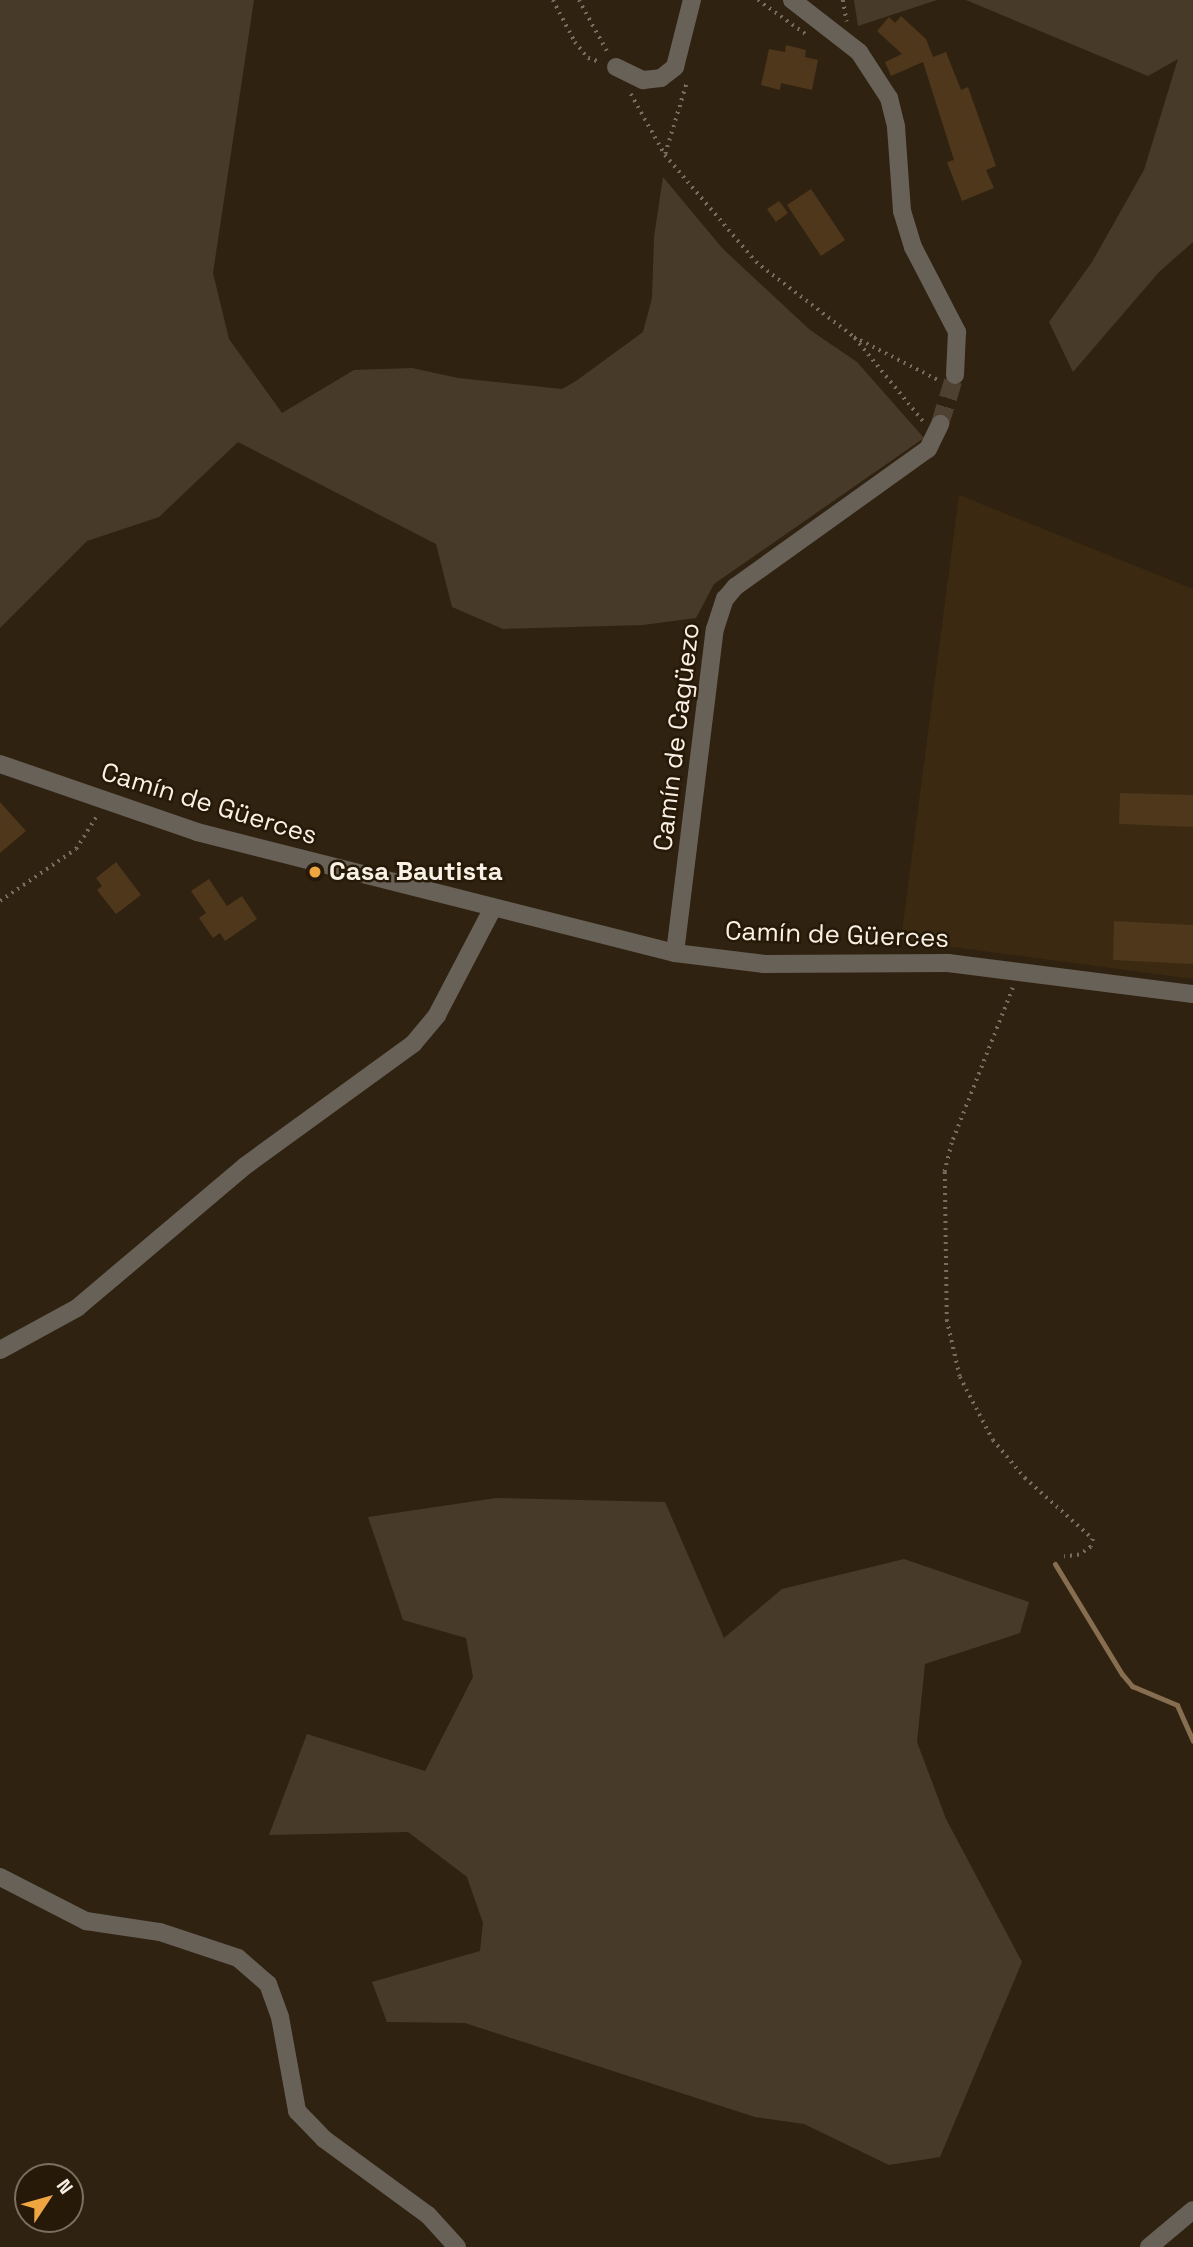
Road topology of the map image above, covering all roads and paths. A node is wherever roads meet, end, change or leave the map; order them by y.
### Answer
1 (553, 0) edge
2 (579, 0) edge
3 (692, 0) edge
4 (792, 0) edge
5 (616, 66) junction
6 (853, 337) junction
7 (955, 374) tunnel mouth
8 (938, 380) dead end
9 (938, 431) joint
10 (0, 764) edge
11 (106, 801) junction
12 (0, 901) edge
13 (492, 910) junction
14 (676, 953) junction
15 (1019, 973) junction
16 (1193, 994) edge
17 (0, 1350) edge
18 (1065, 1557) dead end
19 (0, 1877) edge
20 (1193, 2210) edge
21 (457, 2247) edge
22 (1149, 2247) edge

1 - 5 path
2 - 5 path
3 - 5 street
4 - 7 street
5 - 6 path
6 - 8 path
6 - 9 path
9 - 14 street, Camín de Cagüezo
10 - 11 street, Camín de Güerces
11 - 12 path
11 - 13 street, Camín de Güerces
13 - 14 street, Camín de Güerces
13 - 17 street
14 - 15 street, Camín de Güerces
15 - 16 street, Camín de Güerces
15 - 18 path
19 - 21 street
20 - 22 street

